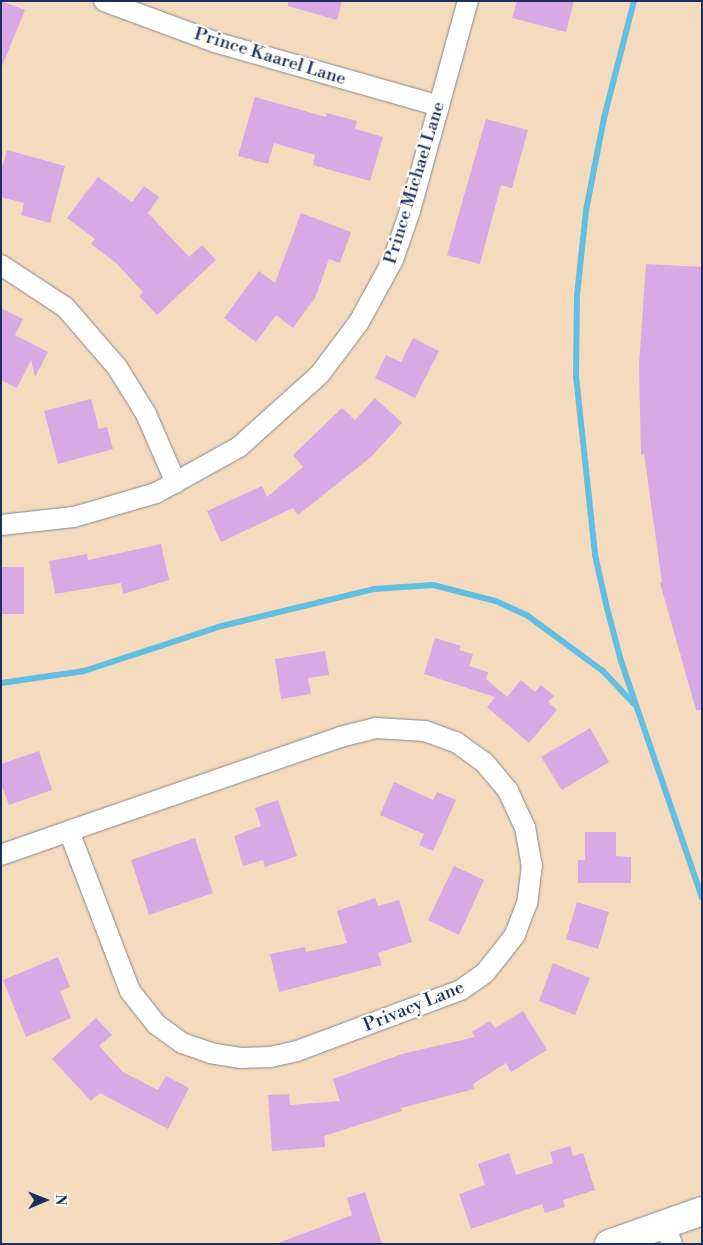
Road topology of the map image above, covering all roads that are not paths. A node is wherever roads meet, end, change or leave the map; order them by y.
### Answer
1 (104, 1) edge
2 (468, 1) edge
3 (439, 106) junction
4 (1, 265) edge
5 (176, 483) junction
6 (1, 526) edge
7 (69, 831) junction
8 (1, 855) edge
9 (702, 1211) edge
10 (668, 1234) edge
11 (609, 1244) edge

1 - 3 street, Prince Kaarel Lane
2 - 3 street, Prince Michael Lane
3 - 5 street, Prince Michael Lane
4 - 5 street
5 - 6 street, Prince Michael Lane
7 - 7 street, Privacy Lane
7 - 8 street, Privacy Lane
9 - 10 street
10 - 11 street

